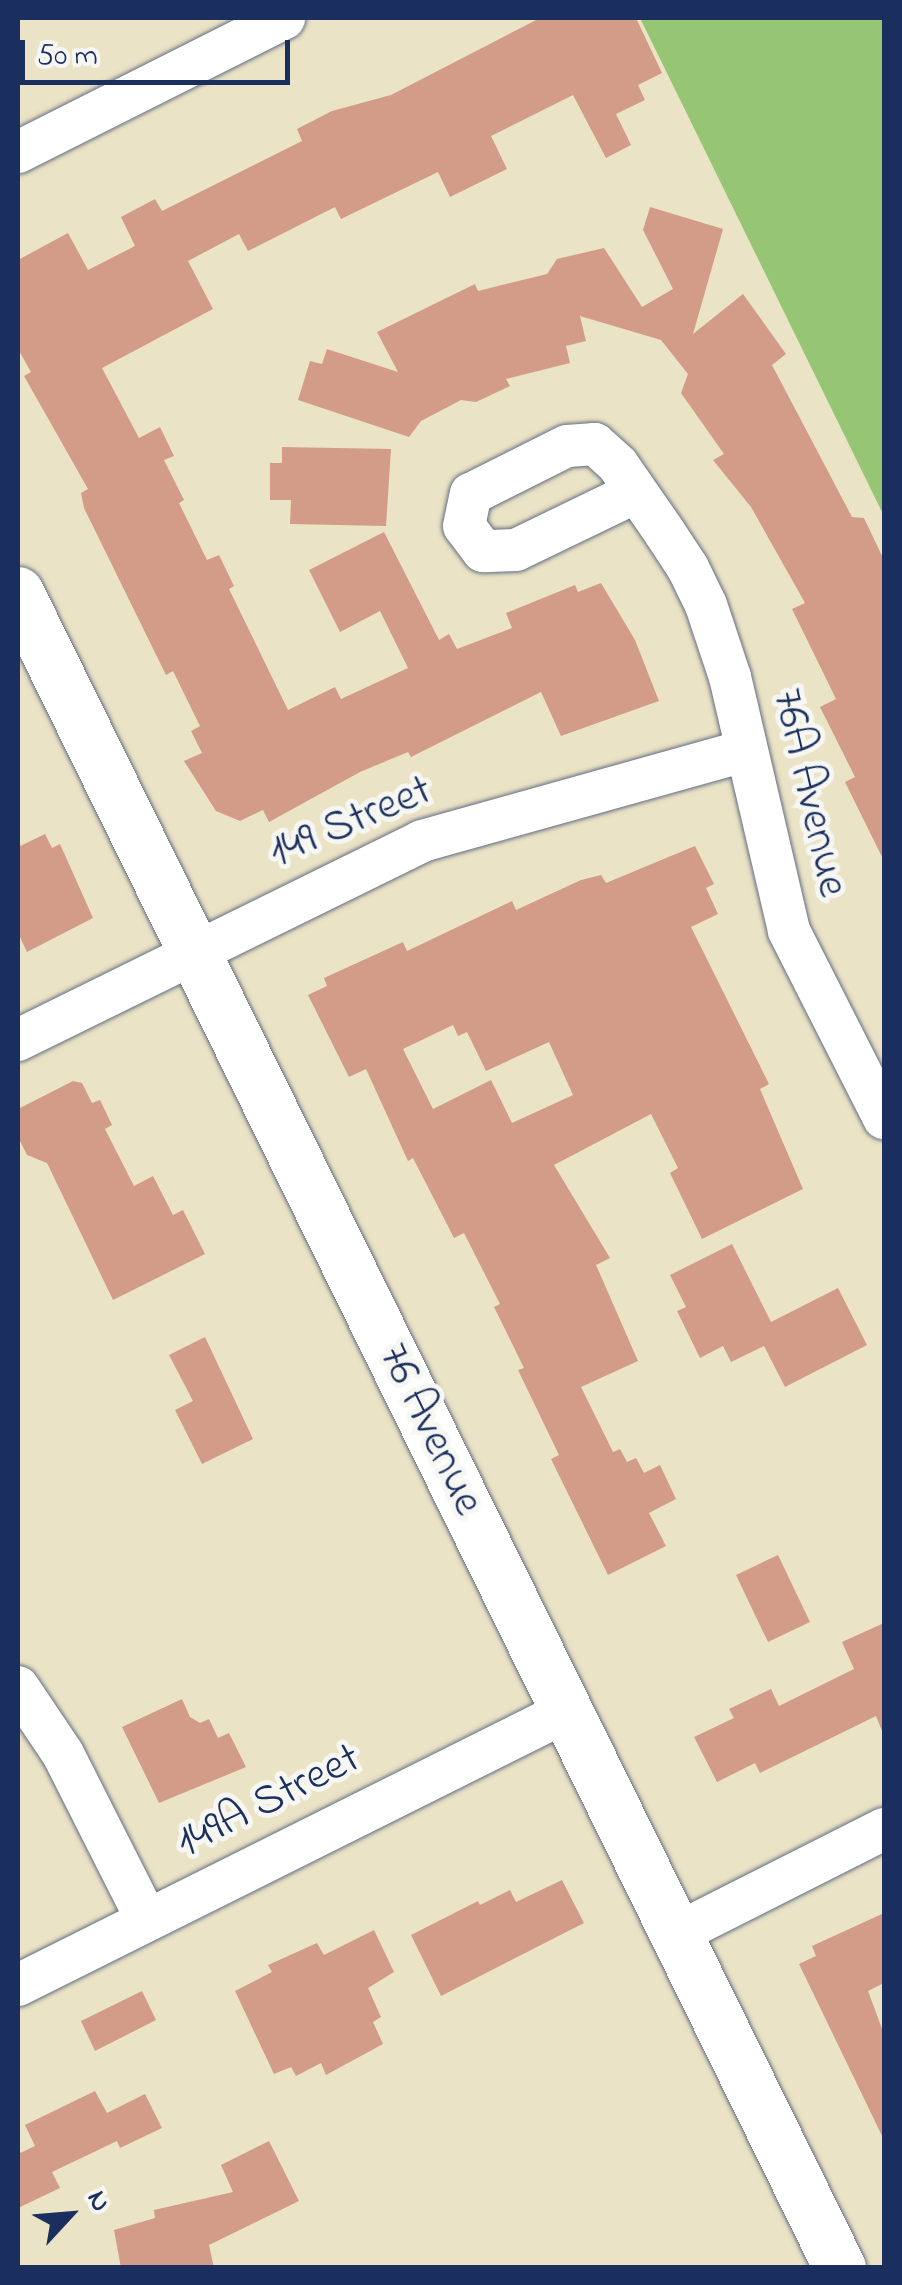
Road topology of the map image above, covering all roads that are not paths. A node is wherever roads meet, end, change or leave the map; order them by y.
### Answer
1 (284, 18) edge
2 (18, 152) edge
3 (636, 492) dead end
4 (18, 593) edge
5 (744, 751) junction
6 (193, 950) junction
7 (18, 1040) edge
8 (884, 1118) edge
9 (18, 1687) edge
10 (567, 1711) junction
11 (884, 1829) edge
12 (147, 1920) junction
13 (676, 1934) junction
14 (18, 1985) edge
15 (840, 2268) edge

1 - 2 street
3 - 5 street, 76A Avenue
4 - 6 street, 76 Avenue
5 - 6 street, 149 Street
5 - 8 street, 76A Avenue
6 - 7 street, 149 Street
6 - 10 street, 76 Avenue
9 - 12 street
10 - 12 street, 149A Street
10 - 13 street, 76 Avenue
11 - 13 street
12 - 14 street, 149A Street
13 - 15 street, 76 Avenue

